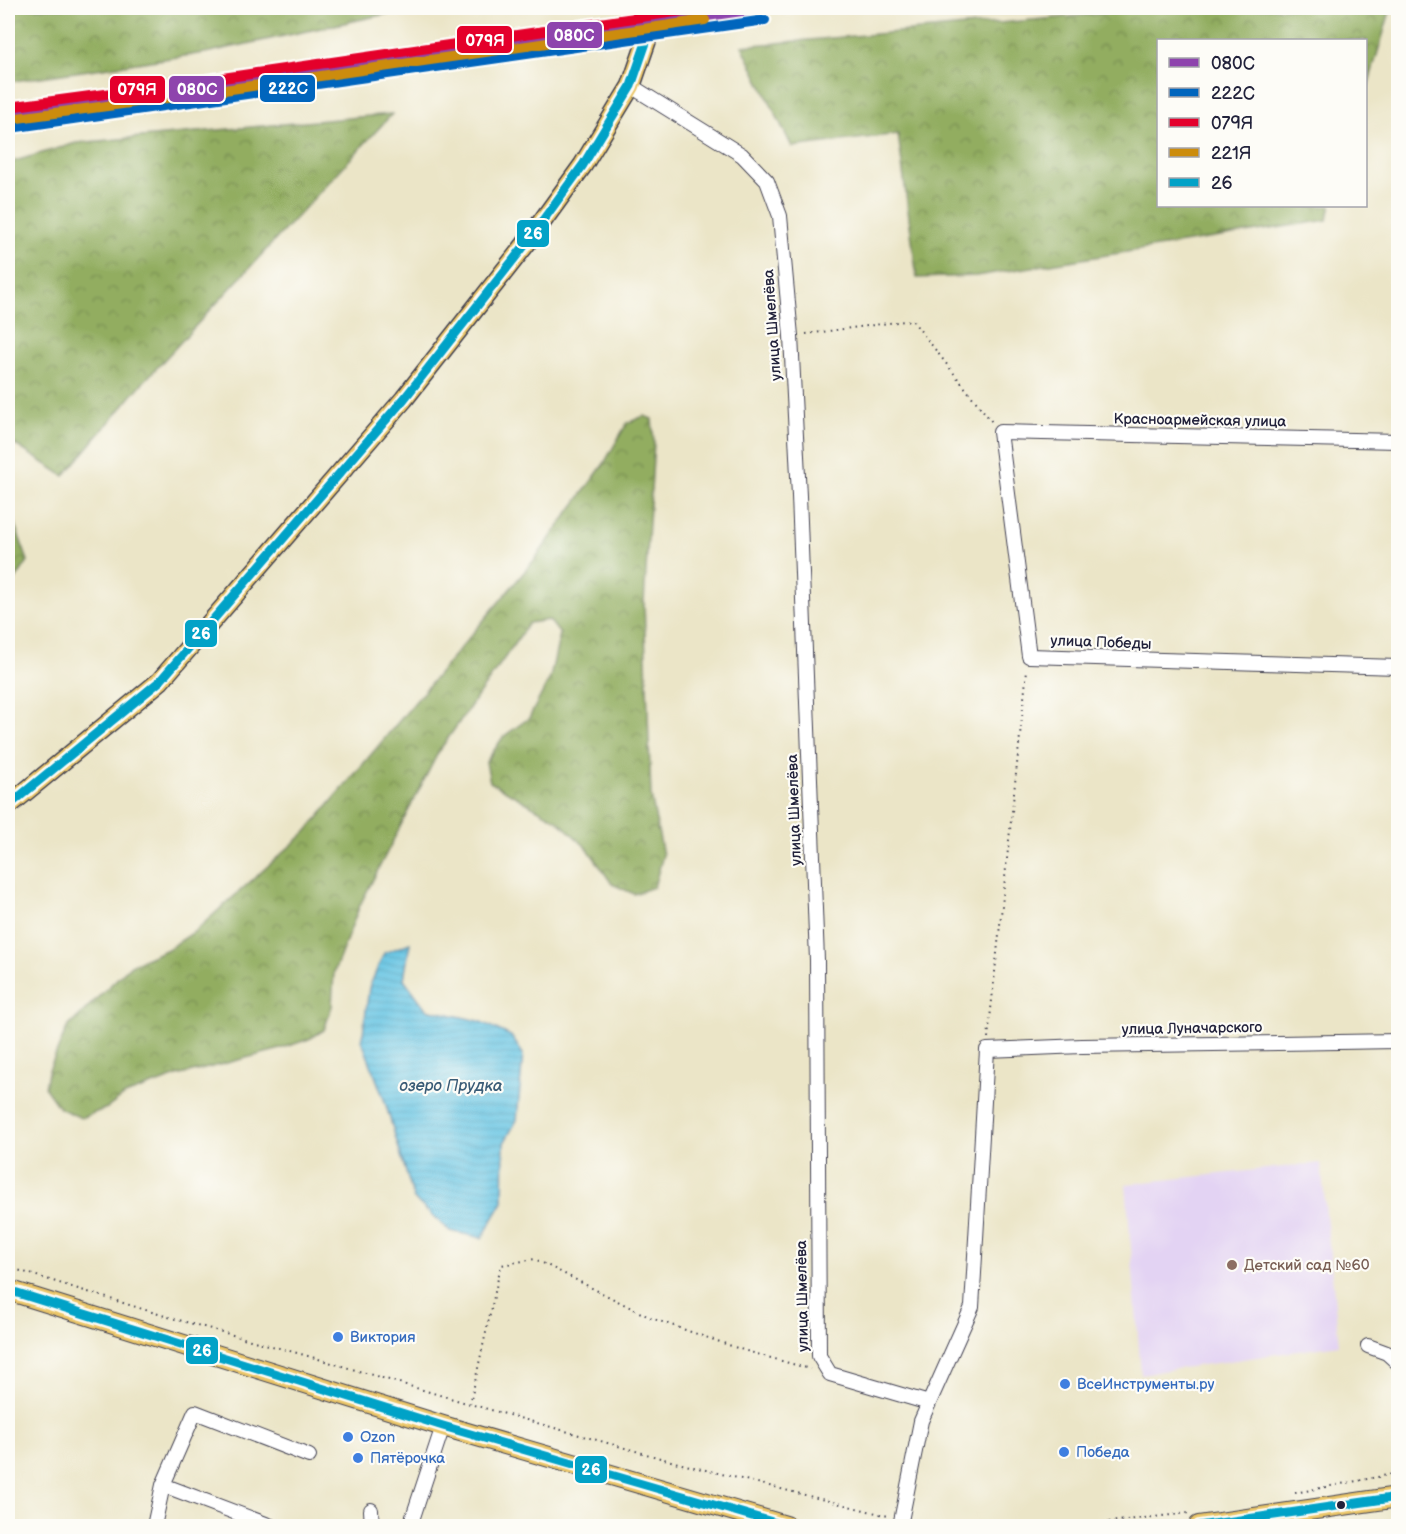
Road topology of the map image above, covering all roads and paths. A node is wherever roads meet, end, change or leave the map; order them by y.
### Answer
1 (658, 8) edge
2 (631, 86) junction
3 (791, 336) junction
4 (1000, 432) junction
5 (1398, 441) edge
6 (1029, 656) junction
7 (1398, 667) edge
8 (8, 806) edge
9 (1398, 1041) edge
10 (987, 1050) junction
11 (8, 1267) edge
12 (8, 1290) edge
13 (1368, 1346) dead end
14 (1398, 1364) edge
15 (830, 1374) junction
16 (929, 1403) junction
17 (470, 1404) junction
18 (443, 1426) junction
19 (309, 1456) dead end
20 (163, 1485) junction
21 (1398, 1497) edge
22 (371, 1510) dead end
23 (901, 1523) edge
24 (154, 1527) edge
25 (271, 1527) edge
26 (372, 1527) edge
27 (410, 1527) edge
28 (786, 1527) edge
29 (935, 1527) edge
30 (1199, 1527) edge

1 - 2 main road
2 - 3 street, улица Шмелёва
2 - 8 main road
3 - 4 path
3 - 15 street, улица Шмелёва
4 - 5 street, Красноармейская улица
4 - 6 street, улица Победы
6 - 7 street, улица Победы
6 - 10 path
9 - 10 street, улица Луначарского
10 - 16 street
11 - 17 path
12 - 18 highway
13 - 14 street
15 - 16 street
15 - 17 path
16 - 23 street
17 - 23 path
18 - 27 street
18 - 28 highway
19 - 20 street
20 - 24 street
20 - 25 street
21 - 30 highway
22 - 26 street
23 - 29 path

